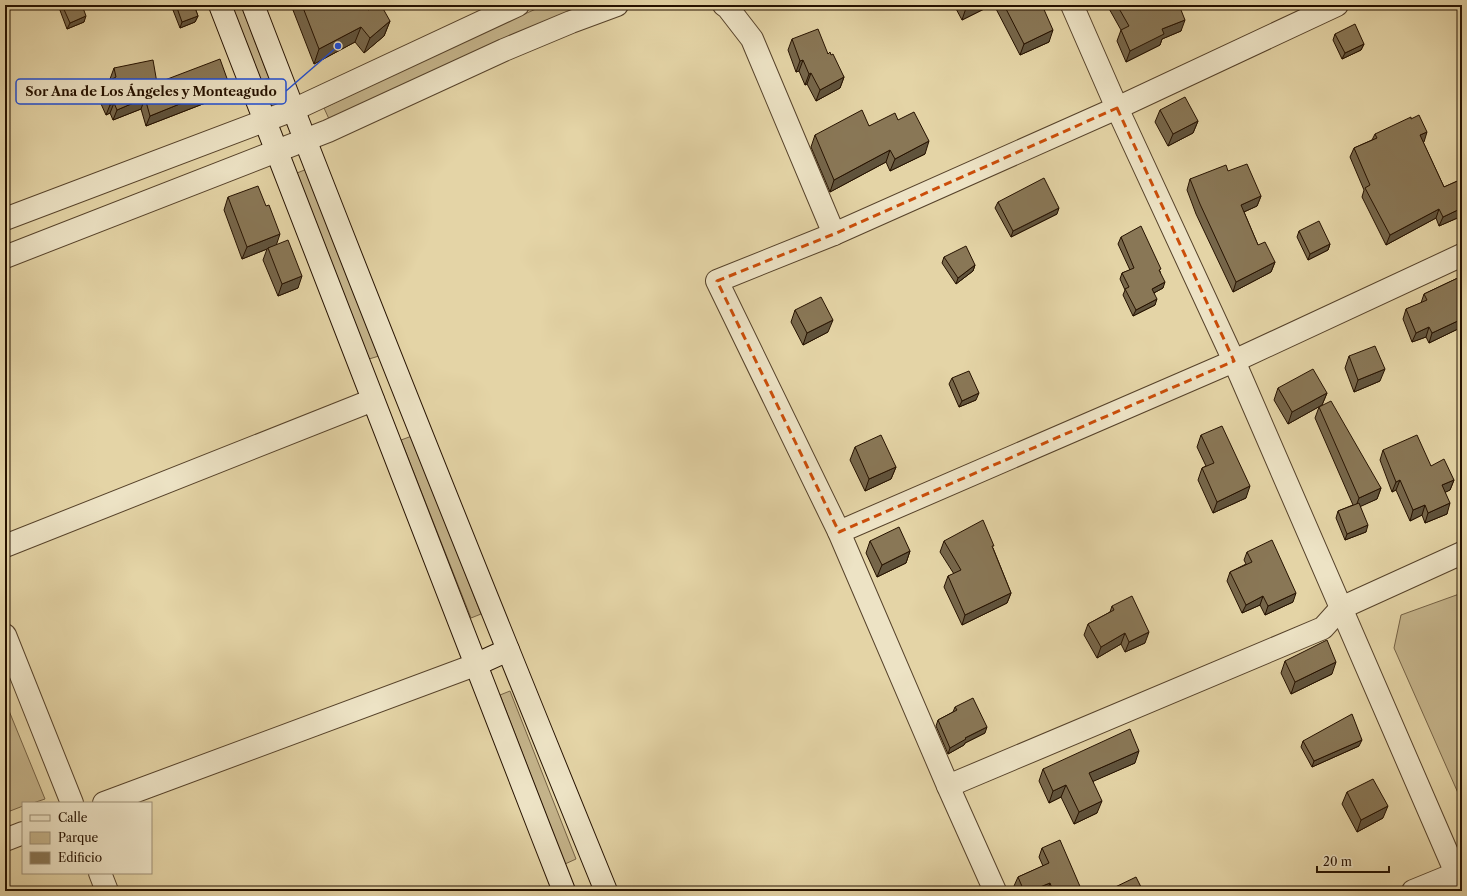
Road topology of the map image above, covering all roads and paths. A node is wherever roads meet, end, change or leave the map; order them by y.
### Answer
1 (220, 5) edge
2 (253, 5) edge
3 (518, 5) edge
4 (617, 5) edge
5 (724, 5) edge
6 (1072, 5) edge
7 (1337, 5) edge
8 (1117, 108) junction
9 (293, 110) junction
10 (266, 121) junction
11 (306, 139) junction
12 (278, 151) junction
13 (5, 219) edge
14 (834, 234) junction
15 (1462, 255) edge
16 (5, 257) edge
17 (1234, 361) junction
18 (403, 386) junction
19 (373, 400) junction
20 (839, 532) junction
21 (5, 546) edge
22 (1462, 553) edge
23 (1341, 608) junction
24 (5, 635) edge
25 (508, 650) junction
26 (475, 665) junction
27 (948, 786) junction
28 (72, 802) edge
29 (107, 802) edge
30 (22, 833) edge
31 (5, 840) edge
32 (100, 874) edge
33 (1460, 877) edge
34 (107, 891) edge
35 (564, 891) edge
36 (606, 891) edge
37 (995, 891) edge
38 (1413, 891) edge

1 - 10 street
2 - 9 street
3 - 9 street
4 - 11 street
5 - 14 street
6 - 8 street
7 - 8 street
8 - 14 street
8 - 17 street
9 - 10 street
9 - 11 street
10 - 12 street
10 - 13 street
11 - 12 street
11 - 18 street
12 - 16 street
12 - 19 street
14 - 20 street
15 - 17 street
17 - 20 street
17 - 23 street
18 - 19 street
18 - 25 street
19 - 21 street
19 - 26 street
20 - 27 street
22 - 23 street
23 - 27 street
23 - 33 street
24 - 28 street
25 - 26 street
25 - 36 street
26 - 29 street
26 - 35 street
27 - 37 street
30 - 31 street
32 - 34 street
33 - 38 street

